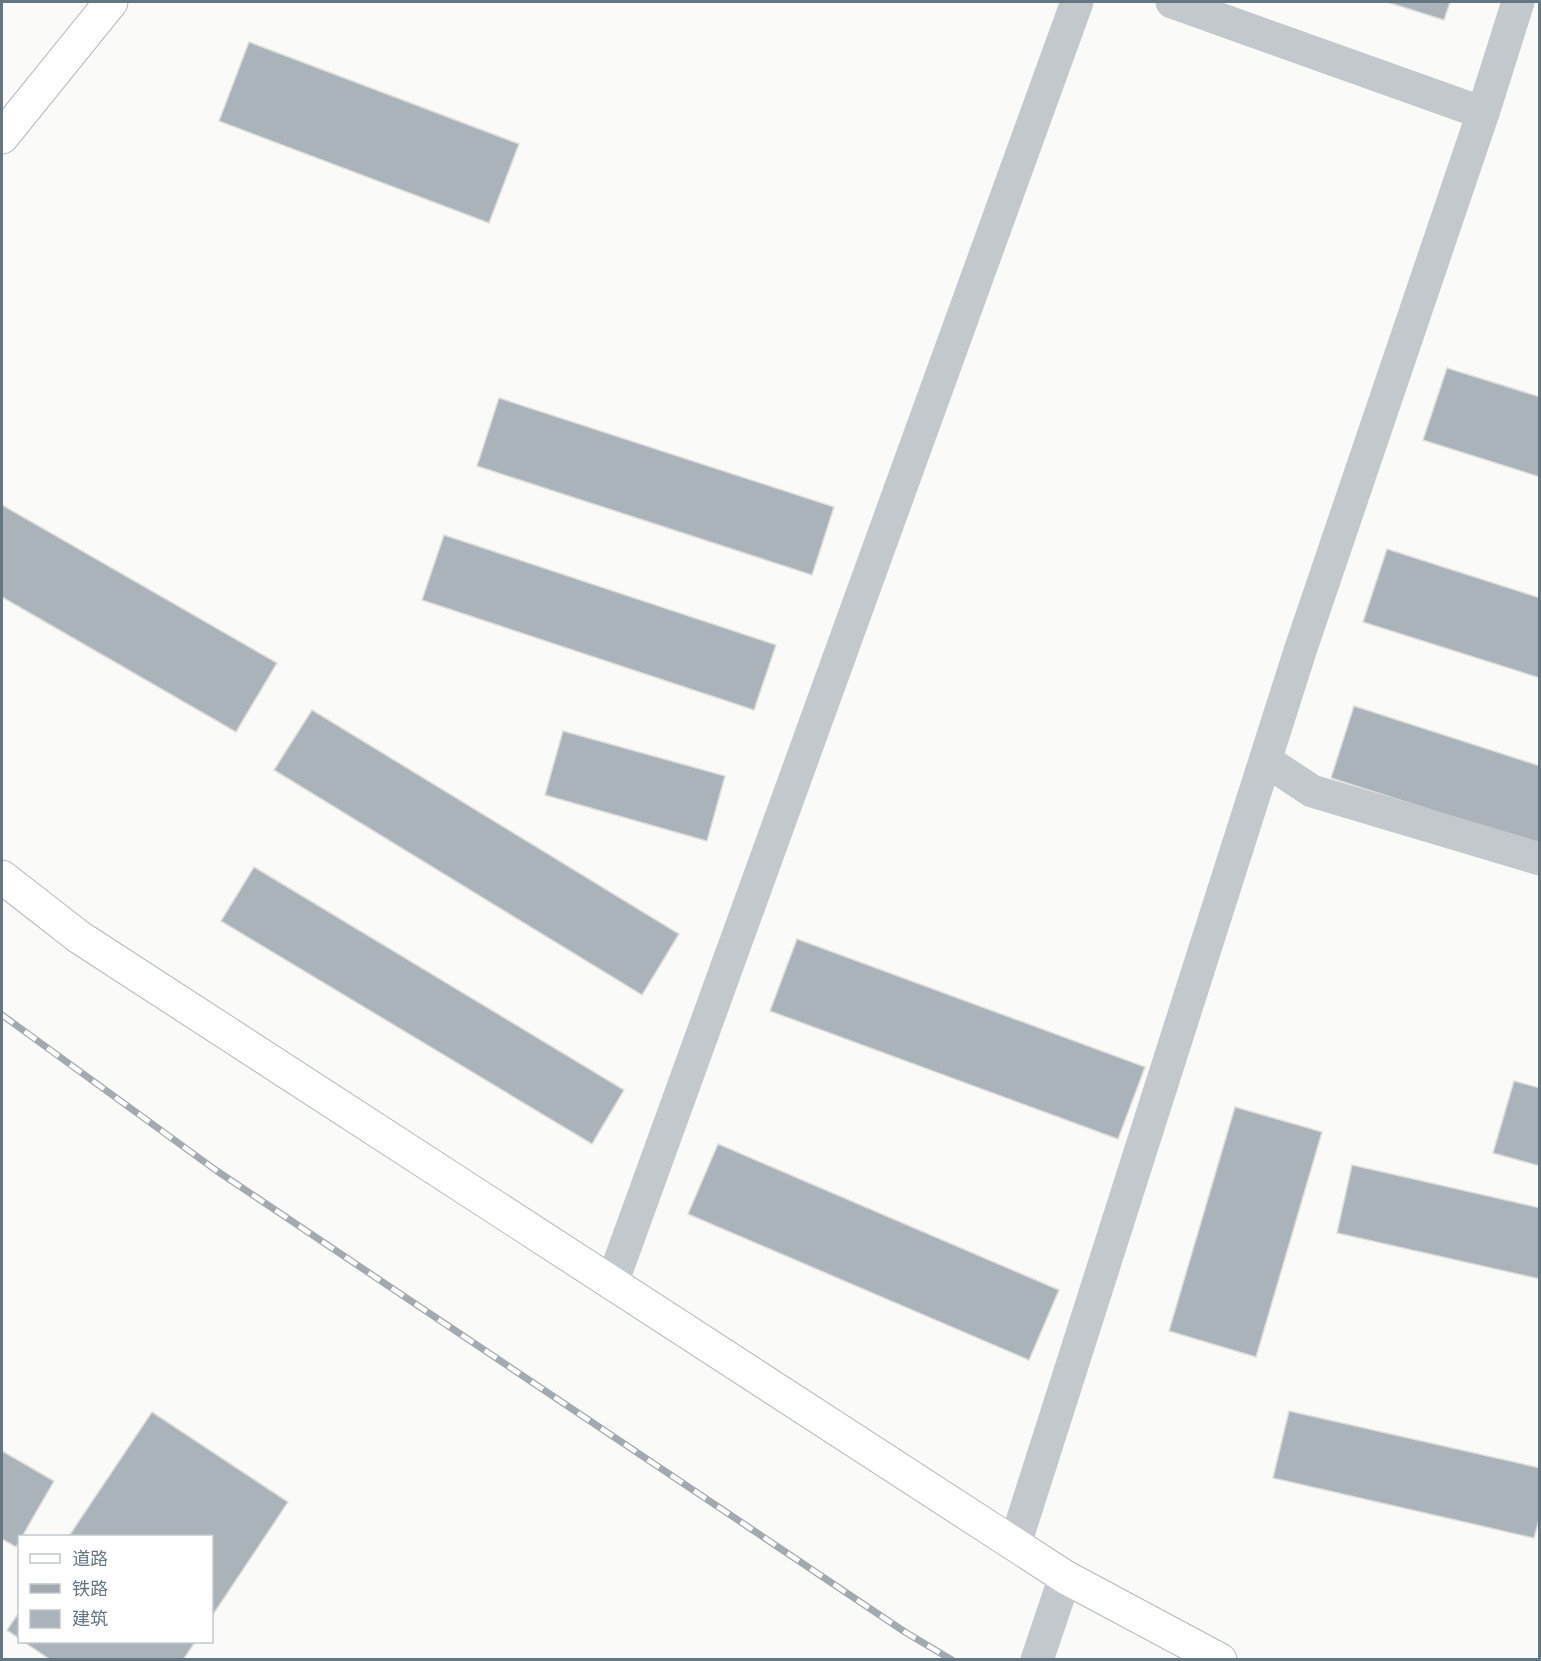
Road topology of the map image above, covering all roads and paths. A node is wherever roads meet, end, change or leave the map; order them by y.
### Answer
1 (111, 2) edge
2 (1077, 2) edge
3 (1172, 2) edge
4 (1518, 2) edge
5 (1484, 112) junction
6 (2, 137) edge
7 (1265, 760) junction
8 (1539, 859) edge
9 (2, 877) edge
10 (612, 1283) junction
11 (1015, 1544) junction
12 (1065, 1577) junction
13 (1037, 1659) edge
14 (1220, 1659) edge

1 - 6 main road
2 - 10 street
3 - 5 street
4 - 5 street
5 - 7 street
7 - 8 street
7 - 11 street
9 - 10 main road
10 - 11 main road
11 - 12 main road
12 - 13 street
12 - 14 main road

